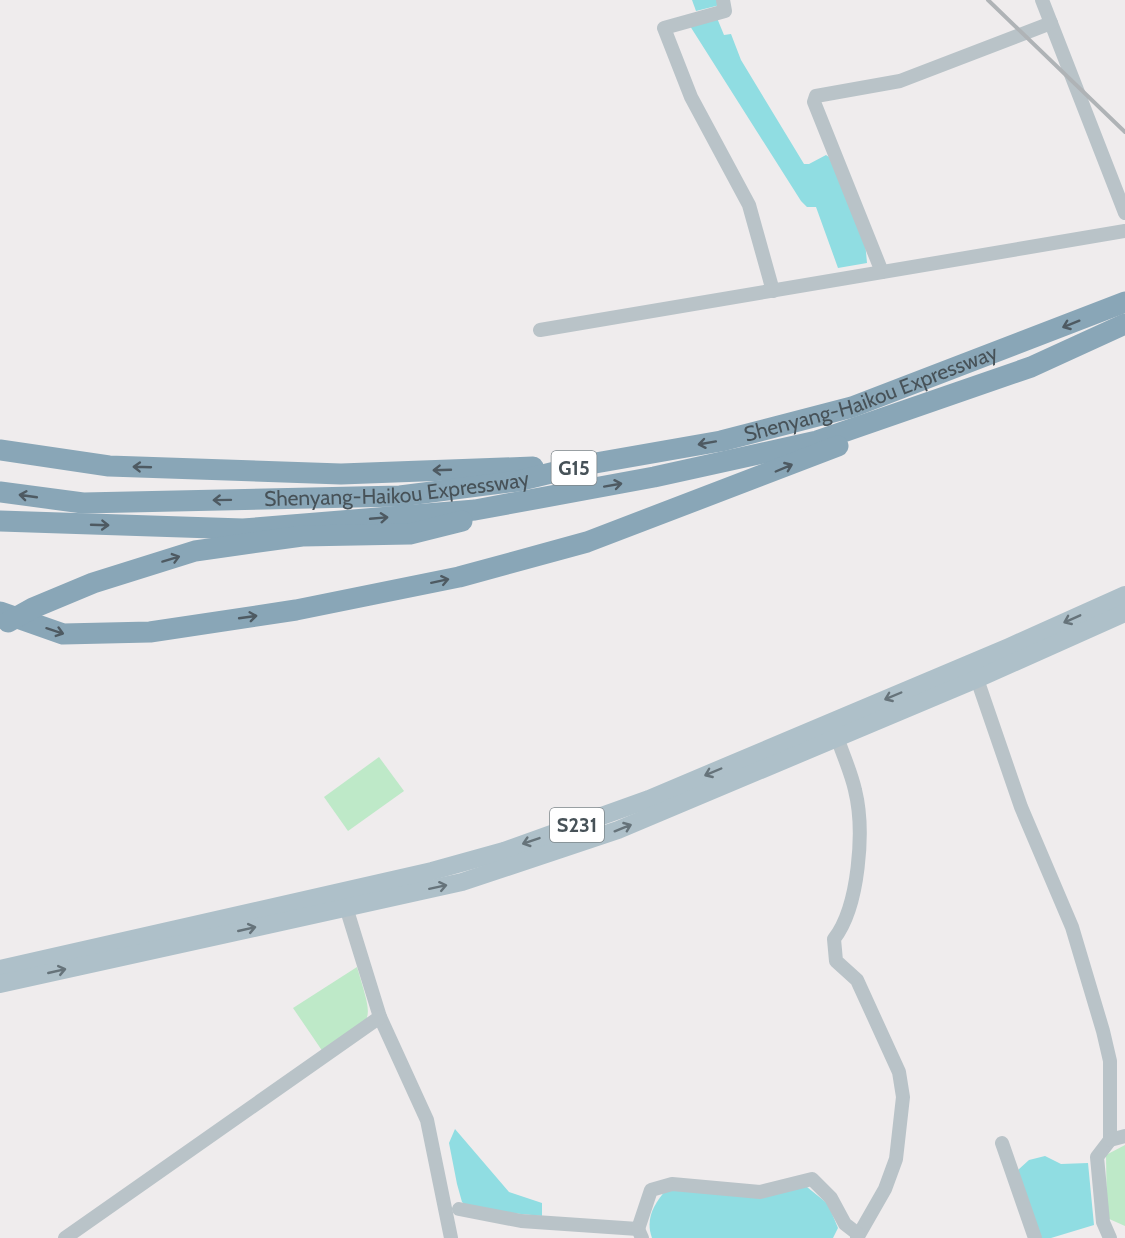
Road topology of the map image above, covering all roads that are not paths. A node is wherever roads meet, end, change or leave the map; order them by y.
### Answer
1 (723, 0) edge
2 (1042, 0) edge
3 (1051, 24) junction
4 (1125, 213) edge
5 (1125, 231) edge
6 (882, 272) junction
7 (773, 291) junction
8 (1125, 302) edge
9 (1125, 324) edge
10 (540, 330) dead end
11 (984, 385) junction
12 (3, 451) edge
13 (584, 465) junction
14 (588, 489) junction
15 (0, 492) edge
16 (0, 521) edge
17 (1125, 595) edge
18 (1125, 613) edge
19 (6, 619) edge
20 (977, 679) junction
21 (837, 737) junction
22 (346, 907) junction
23 (0, 969) edge
24 (0, 984) edge
25 (380, 1017) junction
26 (1125, 1136) edge
27 (1110, 1140) junction
28 (1002, 1143) dead end
29 (459, 1209) dead end
30 (640, 1233) edge
31 (857, 1236) edge
32 (65, 1238) edge
33 (451, 1238) edge
34 (1035, 1238) edge
35 (1110, 1238) edge

1 - 7 street
2 - 3 street
3 - 4 street
3 - 6 street
5 - 6 street
6 - 7 street
7 - 10 street
8 -> 13 highway, Shenyang-Haikou Expressway / G15
9 - 11 highway, Shenyang-Haikou Expressway / G15
14 -> 11 highway, Shenyang-Haikou Expressway / G15
19 -> 11 highway
13 -> 12 highway
13 -> 15 highway, Shenyang-Haikou Expressway / G15
16 -> 14 highway, Shenyang-Haikou Expressway / G15
19 -> 14 highway
17 -> 23 main road, S231
18 - 20 main road
20 - 21 main road
20 - 27 street
22 -> 21 main road
21 - 31 street
24 -> 22 main road
22 - 25 street
25 - 32 street
25 - 33 street
26 - 27 street
27 - 35 street
28 - 34 street
29 - 30 street
30 - 31 street

